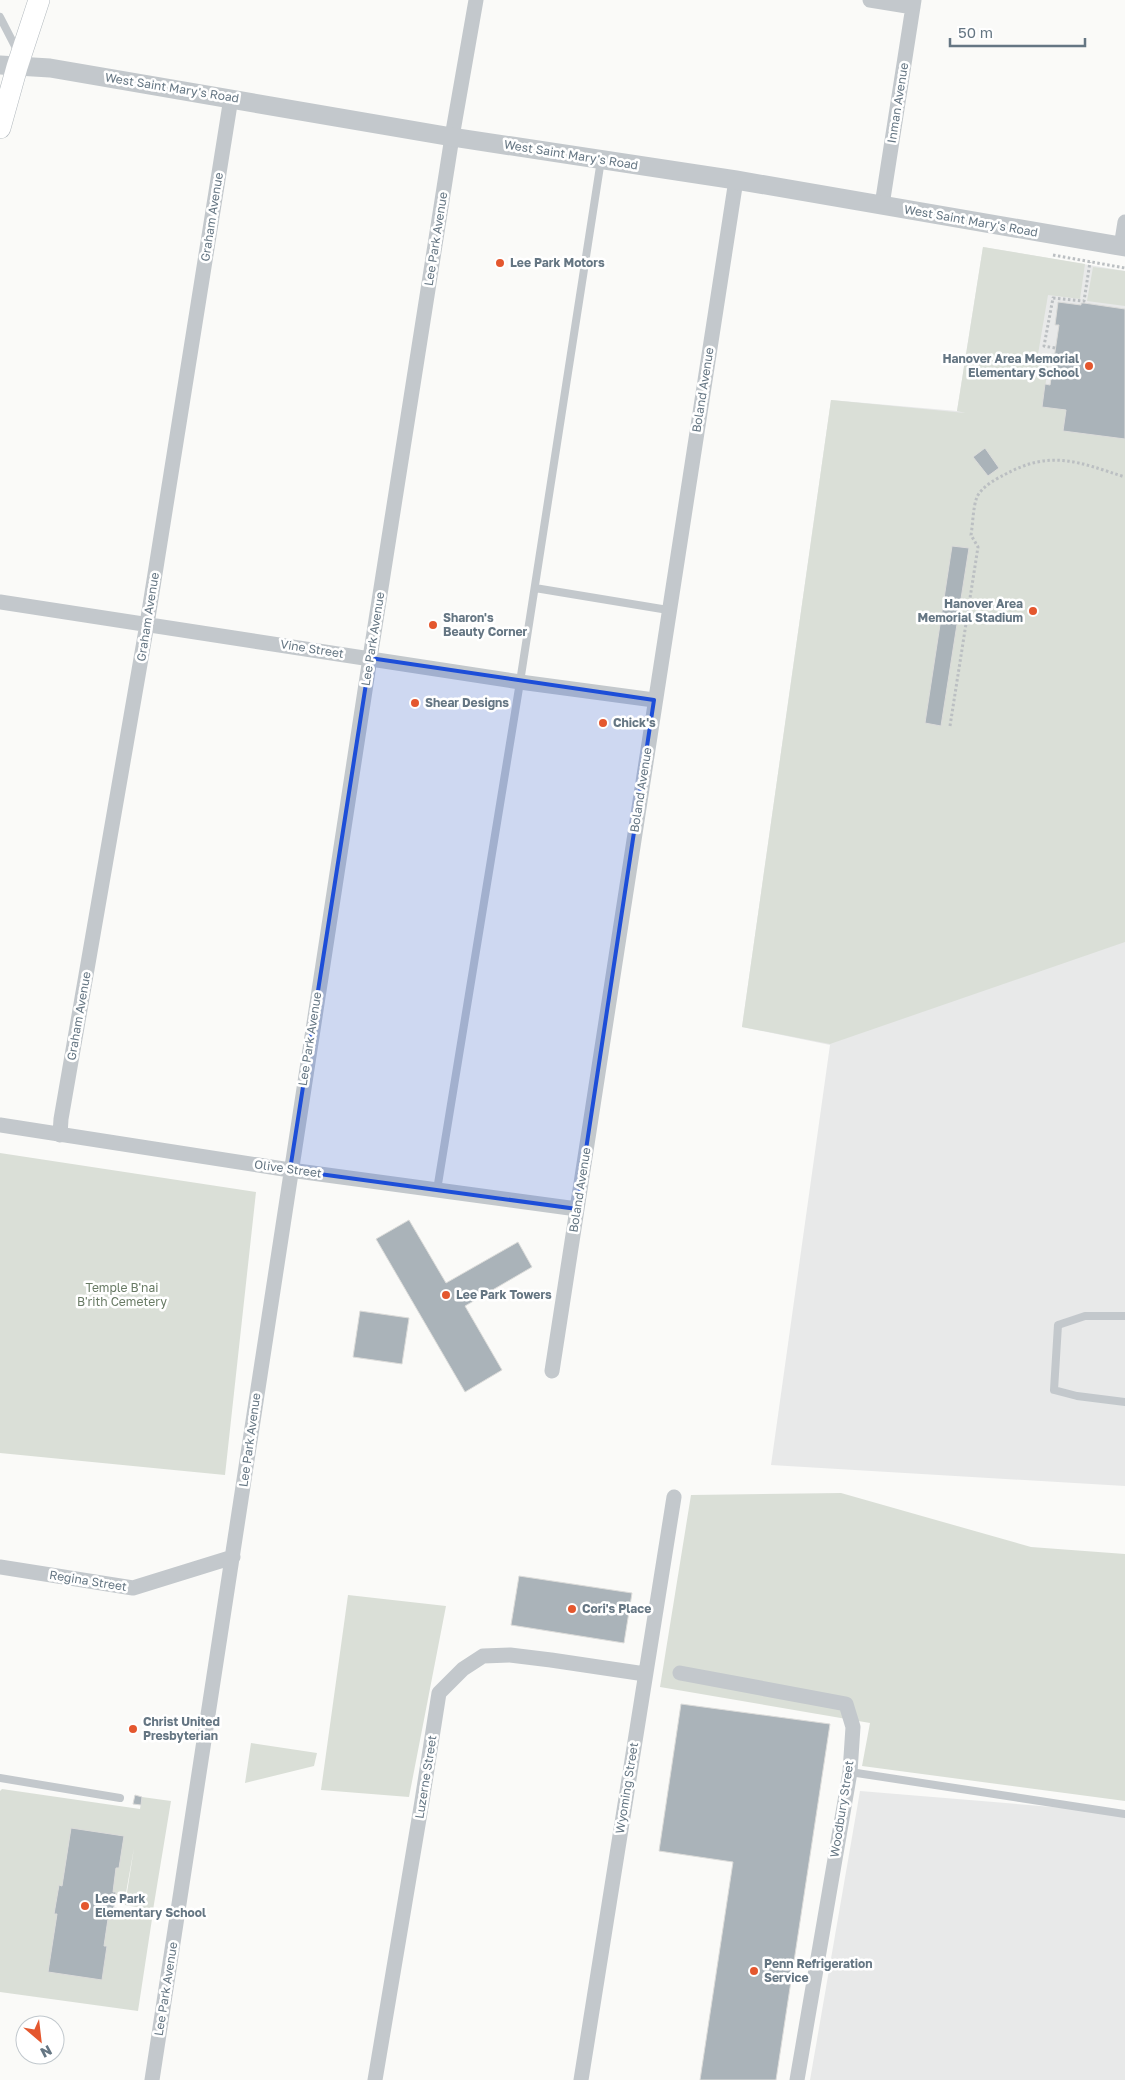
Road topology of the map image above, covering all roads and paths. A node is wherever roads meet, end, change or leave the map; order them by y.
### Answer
1 (39, 0) edge
2 (476, 0) edge
3 (870, 0) edge
4 (913, 3) edge
5 (0, 16) edge
6 (12, 63) edge
7 (231, 98) junction
8 (0, 128) edge
9 (452, 137) junction
10 (601, 160) junction
11 (736, 180) junction
12 (882, 205) junction
13 (1125, 222) edge
14 (1123, 247) edge
15 (1090, 262) dead end
16 (1055, 348) dead end
17 (1125, 477) edge
18 (534, 588) junction
19 (0, 602) edge
20 (668, 610) junction
21 (147, 624) junction
22 (370, 658) junction
23 (520, 682) junction
24 (654, 700) junction
25 (950, 726) dead end
26 (0, 1125) edge
27 (60, 1136) junction
28 (290, 1170) junction
29 (437, 1190) junction
30 (577, 1210) junction
31 (1125, 1316) edge
32 (552, 1371) dead end
33 (1125, 1402) edge
34 (674, 1497) dead end
35 (232, 1556) junction
36 (0, 1567) edge
37 (680, 1673) dead end
38 (645, 1674) junction
39 (850, 1772) junction
40 (0, 1778) edge
41 (120, 1798) dead end
42 (1125, 1814) edge
43 (114, 1908) dead end
44 (159, 1915) dead end
45 (152, 2080) edge
46 (375, 2080) edge
47 (581, 2080) edge
48 (797, 2080) edge

1 - 6 main road
2 - 9 street, Lee Park Avenue
3 - 4 street
4 - 12 street, Inman Avenue
5 - 6 lane
6 - 7 street, West Saint Mary's Road
6 - 8 main road
7 - 9 street, West Saint Mary's Road
7 - 21 street, Graham Avenue
9 - 10 street, West Saint Mary's Road
9 - 22 street, Lee Park Avenue
10 - 11 street, West Saint Mary's Road
10 - 18 lane
11 - 12 street, West Saint Mary's Road
11 - 20 street, Boland Avenue
12 - 14 street, West Saint Mary's Road
13 - 14 street
15 - 16 path
17 - 25 path
18 - 20 lane
18 - 23 lane
19 - 21 street, Vine Street
20 - 24 street, Boland Avenue
21 - 22 street, Vine Street
21 - 27 street, Graham Avenue
22 - 23 street, Vine Street
22 - 28 street, Lee Park Avenue
23 - 24 street, Vine Street
23 - 29 lane
24 - 30 street, Boland Avenue
26 - 27 street, Olive Street
27 - 28 street, Olive Street
28 - 29 street, Olive Street
28 - 35 street, Lee Park Avenue
29 - 30 street, Olive Street
30 - 32 street, Boland Avenue
31 - 33 lane
34 - 38 street, Wyoming Street
35 - 36 street, Regina Street
35 - 45 street, Lee Park Avenue
37 - 39 street, Woodbury Street
38 - 46 street, Luzerne Street
38 - 47 street, Wyoming Street
39 - 42 lane
39 - 48 street, Woodbury Street
40 - 41 lane
43 - 44 path

